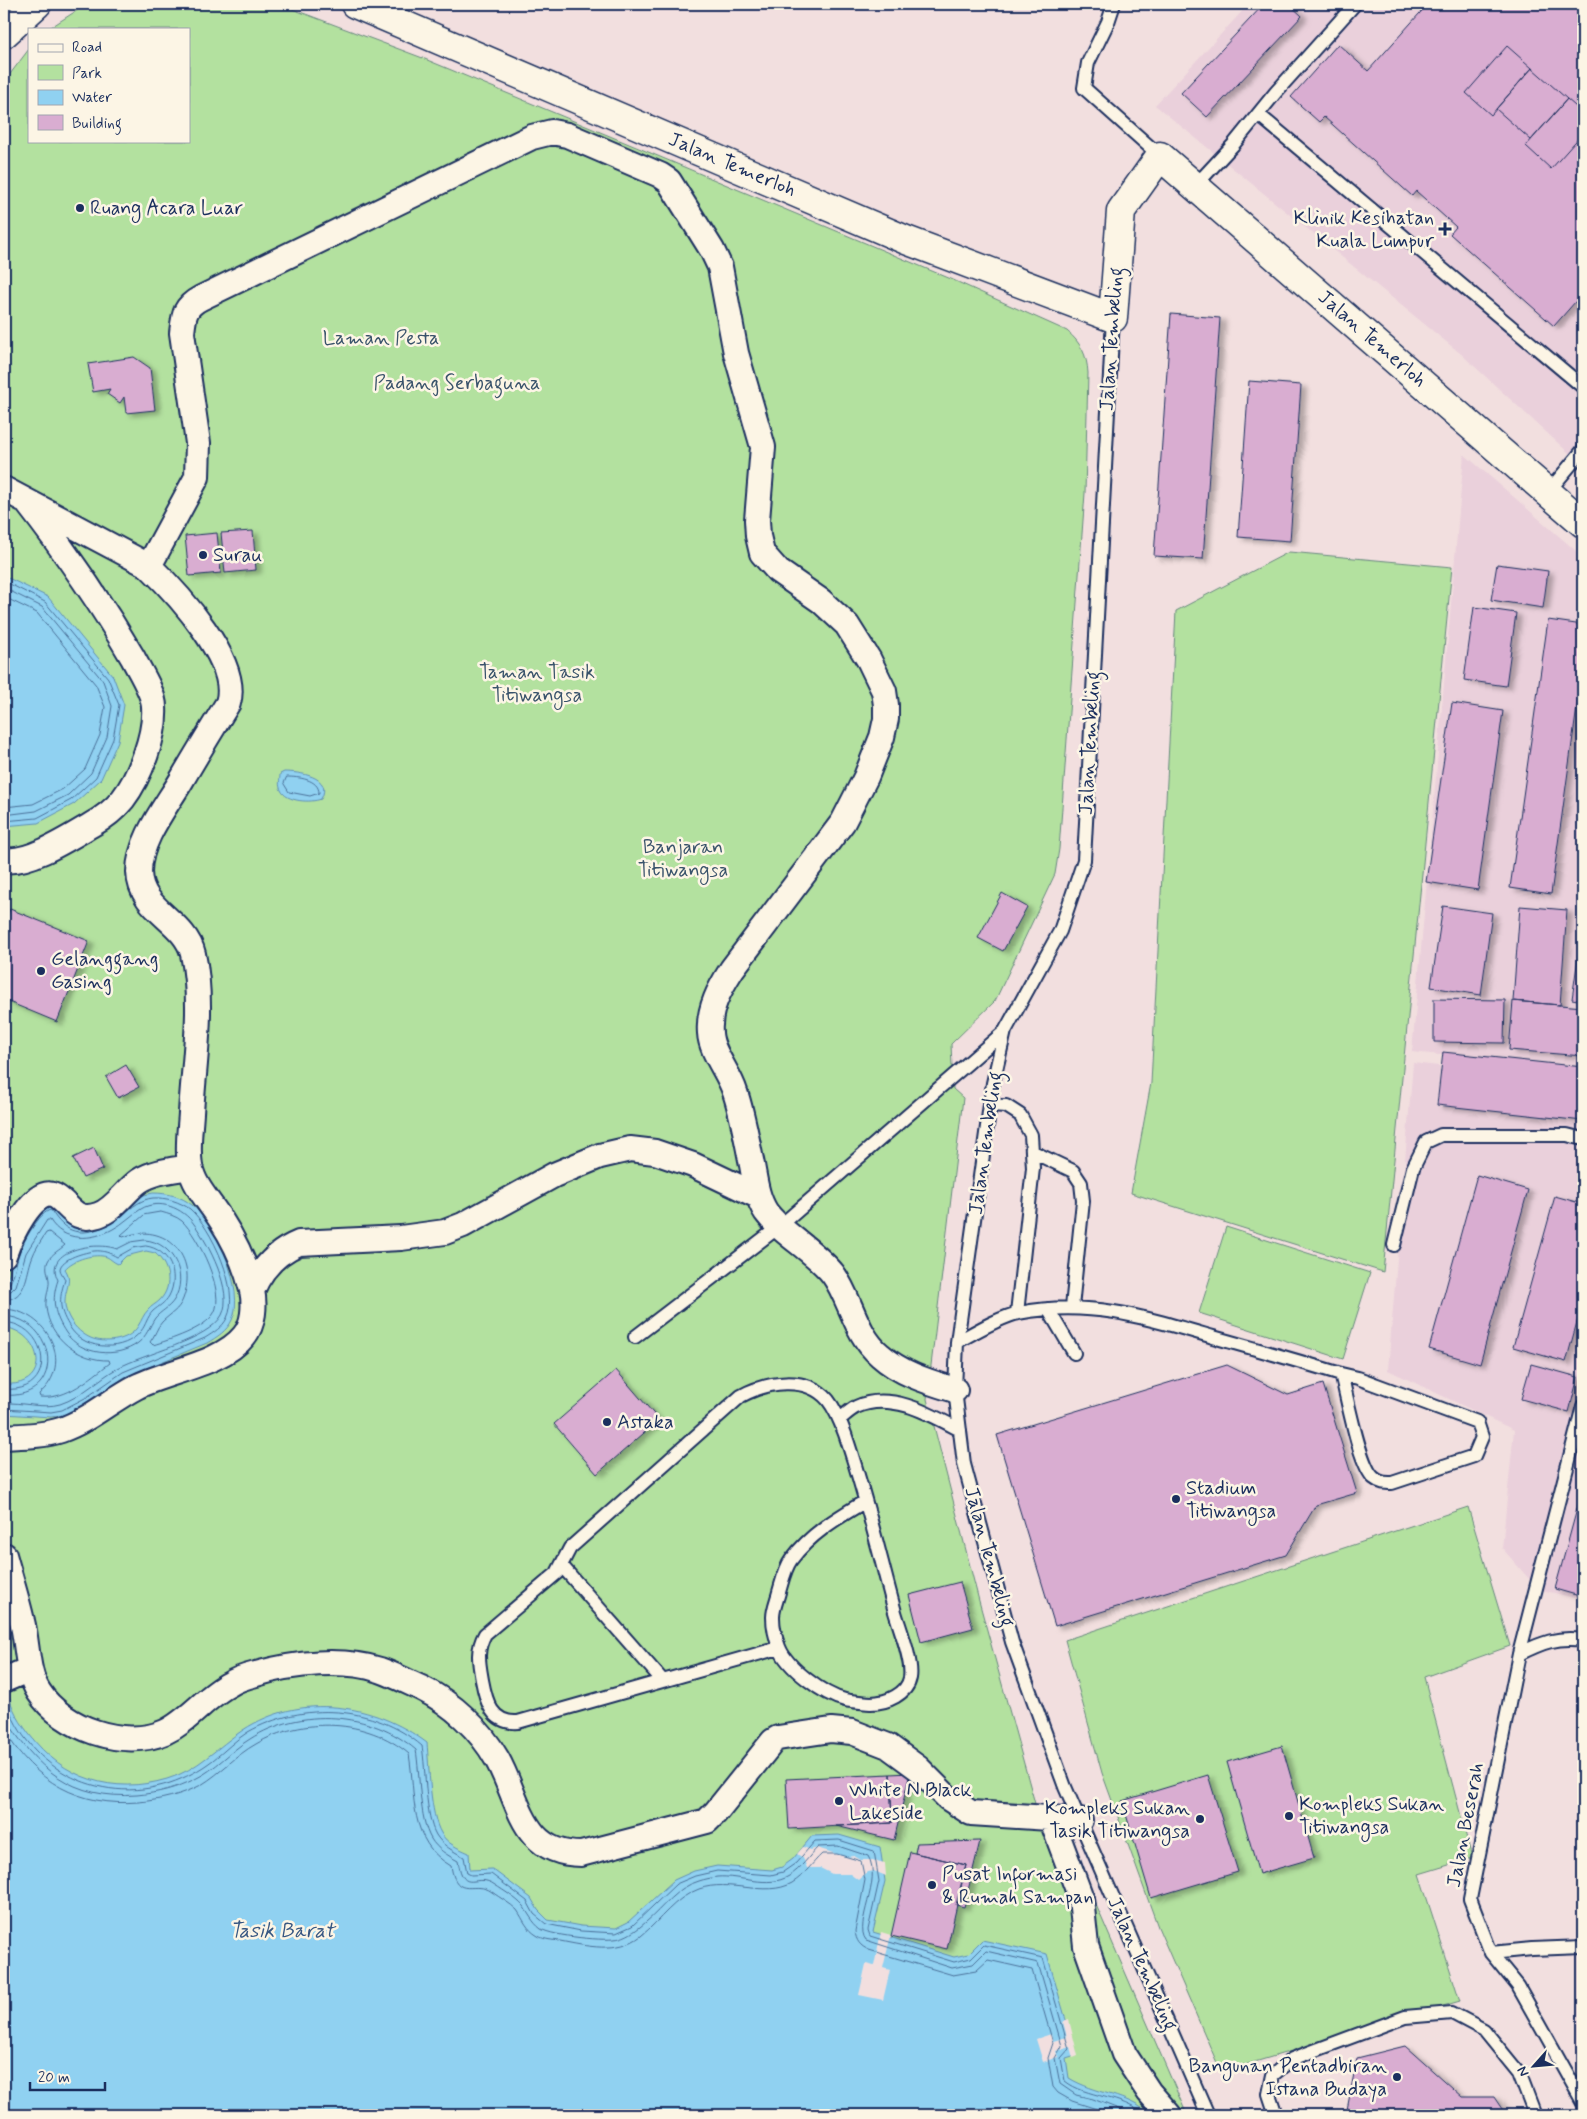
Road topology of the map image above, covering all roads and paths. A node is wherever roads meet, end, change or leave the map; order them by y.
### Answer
1 (37, 4) edge
2 (355, 4) edge
3 (1114, 4) edge
4 (1355, 4) edge
5 (4, 34) edge
6 (1259, 115) junction
7 (1160, 156) junction
8 (1195, 186) junction
9 (1113, 318) junction
10 (1583, 387) edge
11 (1583, 450) edge
12 (4, 489) edge
13 (1548, 492) junction
14 (26, 501) junction
15 (1583, 523) edge
16 (149, 566) junction
17 (4, 860) edge
18 (1005, 1031) junction
19 (990, 1105) junction
20 (1583, 1139) edge
21 (1033, 1152) junction
22 (190, 1167) junction
23 (758, 1196) junction
24 (780, 1226) junction
25 (1394, 1245) dead end
26 (4, 1255) edge
27 (252, 1291) junction
28 (1072, 1307) junction
29 (1048, 1309) junction
30 (1017, 1313) junction
31 (635, 1337) dead end
32 (957, 1342) junction
33 (1074, 1353) dead end
34 (1342, 1374) junction
35 (955, 1390) junction
36 (1583, 1406) edge
37 (840, 1419) junction
38 (960, 1430) junction
39 (4, 1437) edge
40 (864, 1502) junction
41 (4, 1555) edge
42 (562, 1566) junction
43 (1583, 1640) edge
44 (779, 1648) junction
45 (1519, 1654) junction
46 (30, 1669) junction
47 (4, 1680) edge
48 (663, 1681) junction
49 (1051, 1818) junction
50 (1080, 1820) junction
51 (1583, 1947) edge
52 (1491, 1953) junction
53 (1583, 2102) edge
54 (1169, 2115) edge
55 (1208, 2115) edge
56 (1276, 2115) edge
57 (1535, 2115) edge

1 - 5 street
2 - 9 street, Jalan Temerloh
3 - 7 lane
4 - 6 lane
6 - 8 lane
6 - 10 lane
7 - 8 street, Jalan Temerloh
7 - 9 street, Jalan Tembeling
8 - 13 street, Jalan Temerloh
9 - 18 lane, Jalan Tembeling
11 - 13 lane
12 - 14 street
13 - 15 street, Jalan Temerloh
14 - 16 street
14 - 17 street
16 - 22 street
16 - 23 street
18 - 19 lane, Jalan Tembeling
18 - 24 lane
19 - 21 lane
19 - 32 lane, Jalan Tembeling
20 - 25 lane
21 - 28 lane
21 - 30 lane
22 - 26 street
22 - 27 street
23 - 24 street
23 - 27 street
24 - 31 lane
24 - 35 street
27 - 39 street
28 - 29 lane
28 - 34 lane
29 - 30 lane
29 - 33 lane
30 - 32 lane
32 - 35 lane, Jalan Tembeling
34 - 34 lane
35 - 38 lane, Jalan Tembeling
36 - 45 lane, Jalan Beserah
37 - 38 lane
37 - 40 lane
37 - 42 lane
38 - 50 lane, Jalan Tembeling
40 - 44 lane
40 - 44 lane
41 - 46 street
42 - 48 lane
42 - 48 lane
43 - 45 lane
44 - 48 lane
45 - 52 lane, Jalan Beserah
46 - 47 street
46 - 49 street
49 - 50 street
49 - 54 street
50 - 55 lane, Jalan Tembeling
51 - 52 lane
52 - 53 lane, Jalan Beserah
56 - 57 lane

